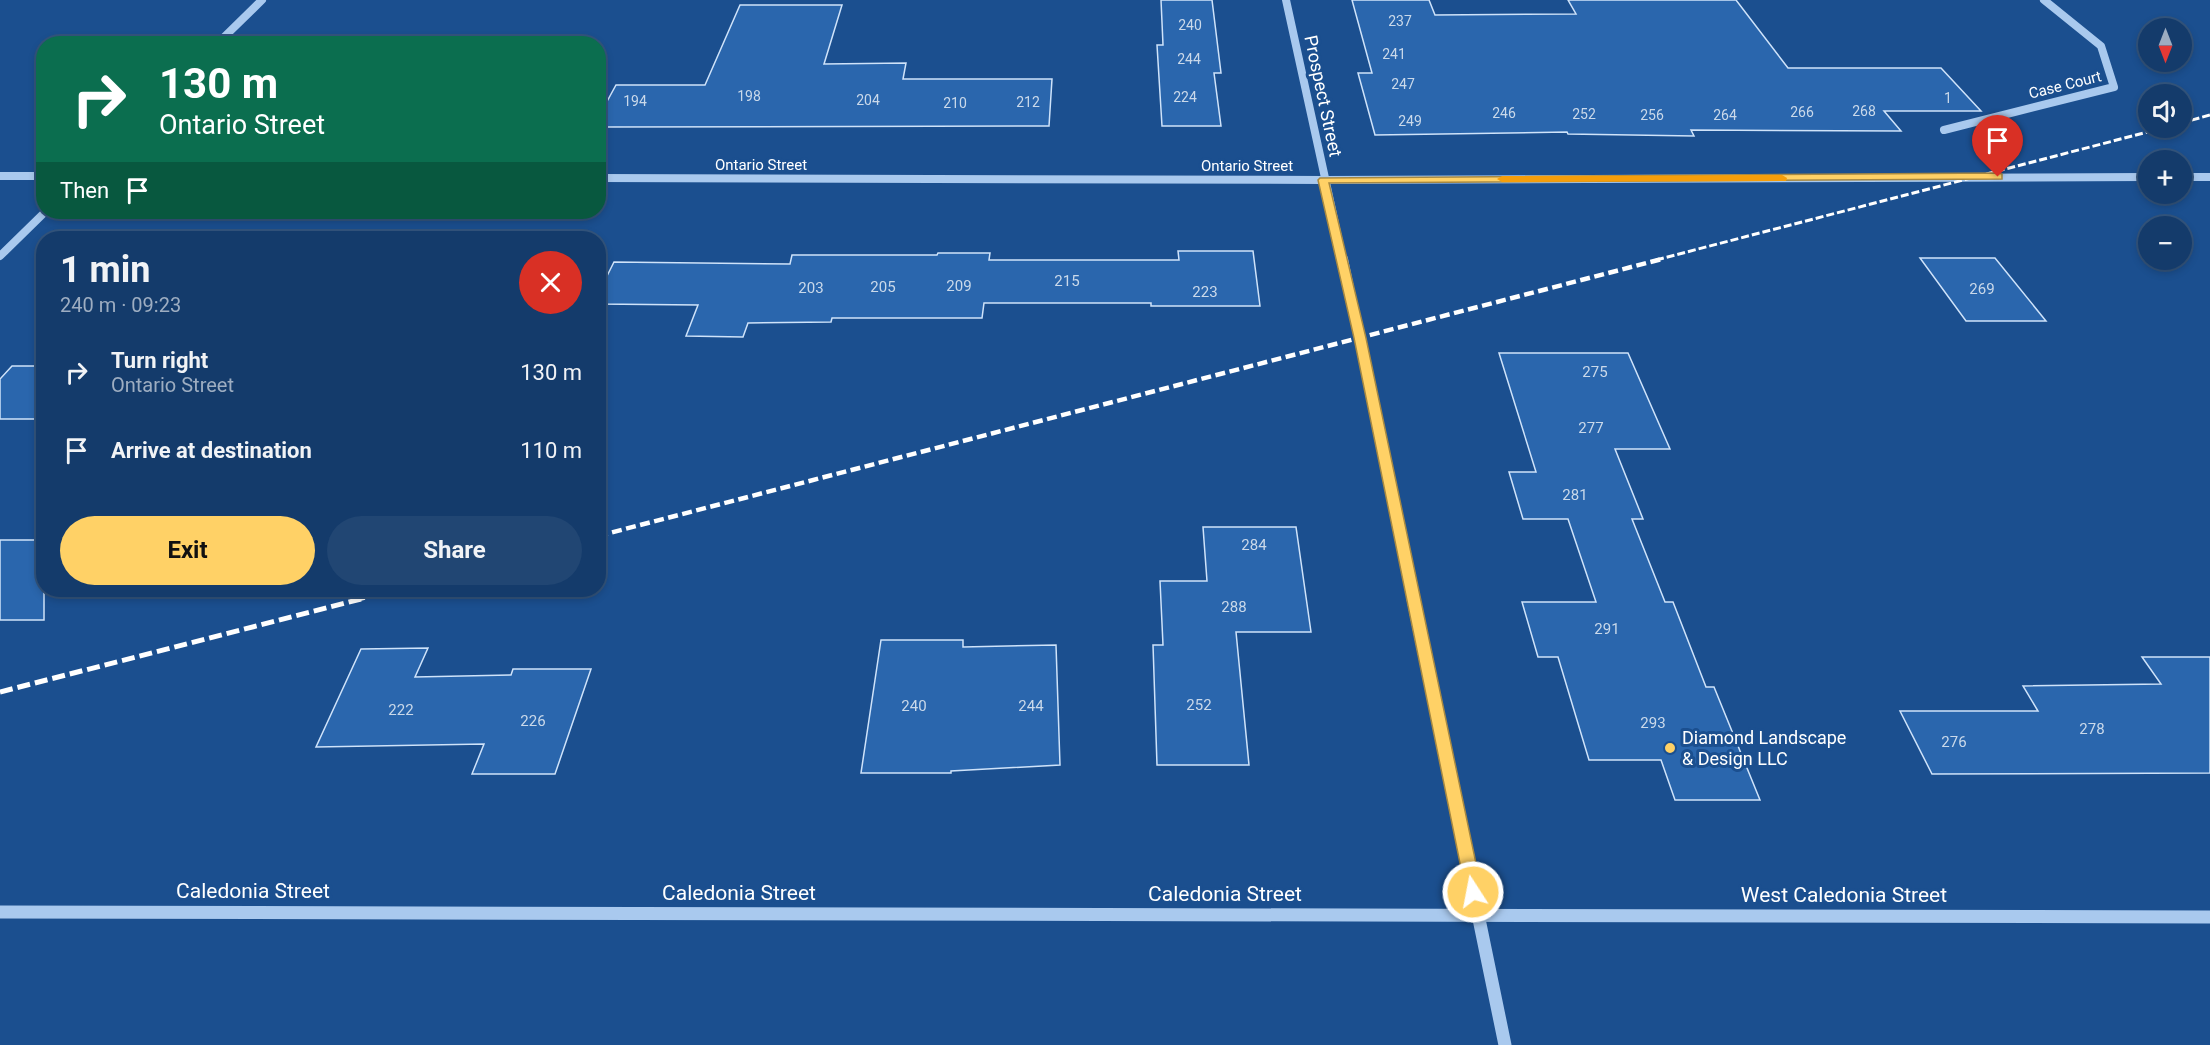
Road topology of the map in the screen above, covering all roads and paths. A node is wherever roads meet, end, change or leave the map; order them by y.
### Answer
1 (262, 0) edge
2 (1286, 0) edge
3 (2044, 0) edge
4 (225, 36) edge
5 (1944, 130) dead end
6 (0, 176) edge
7 (36, 176) edge
8 (2138, 177) edge
9 (2192, 177) edge
10 (2210, 177) edge
11 (606, 178) edge
12 (1323, 180) junction
13 (38, 219) edge
14 (0, 256) edge
15 (0, 912) edge
16 (1478, 915) junction
17 (2210, 917) edge
18 (1505, 1045) edge

1 - 4 street
2 - 12 street, Prospect Street
3 - 5 street, Case Court
6 - 7 street
8 - 12 street, Ontario Street
9 - 10 street
11 - 12 street, Ontario Street
12 - 16 street, Prospect Street
13 - 14 street
15 - 16 street, Caledonia Street
16 - 17 street, West Caledonia Street
16 - 18 street, Prospect Street

